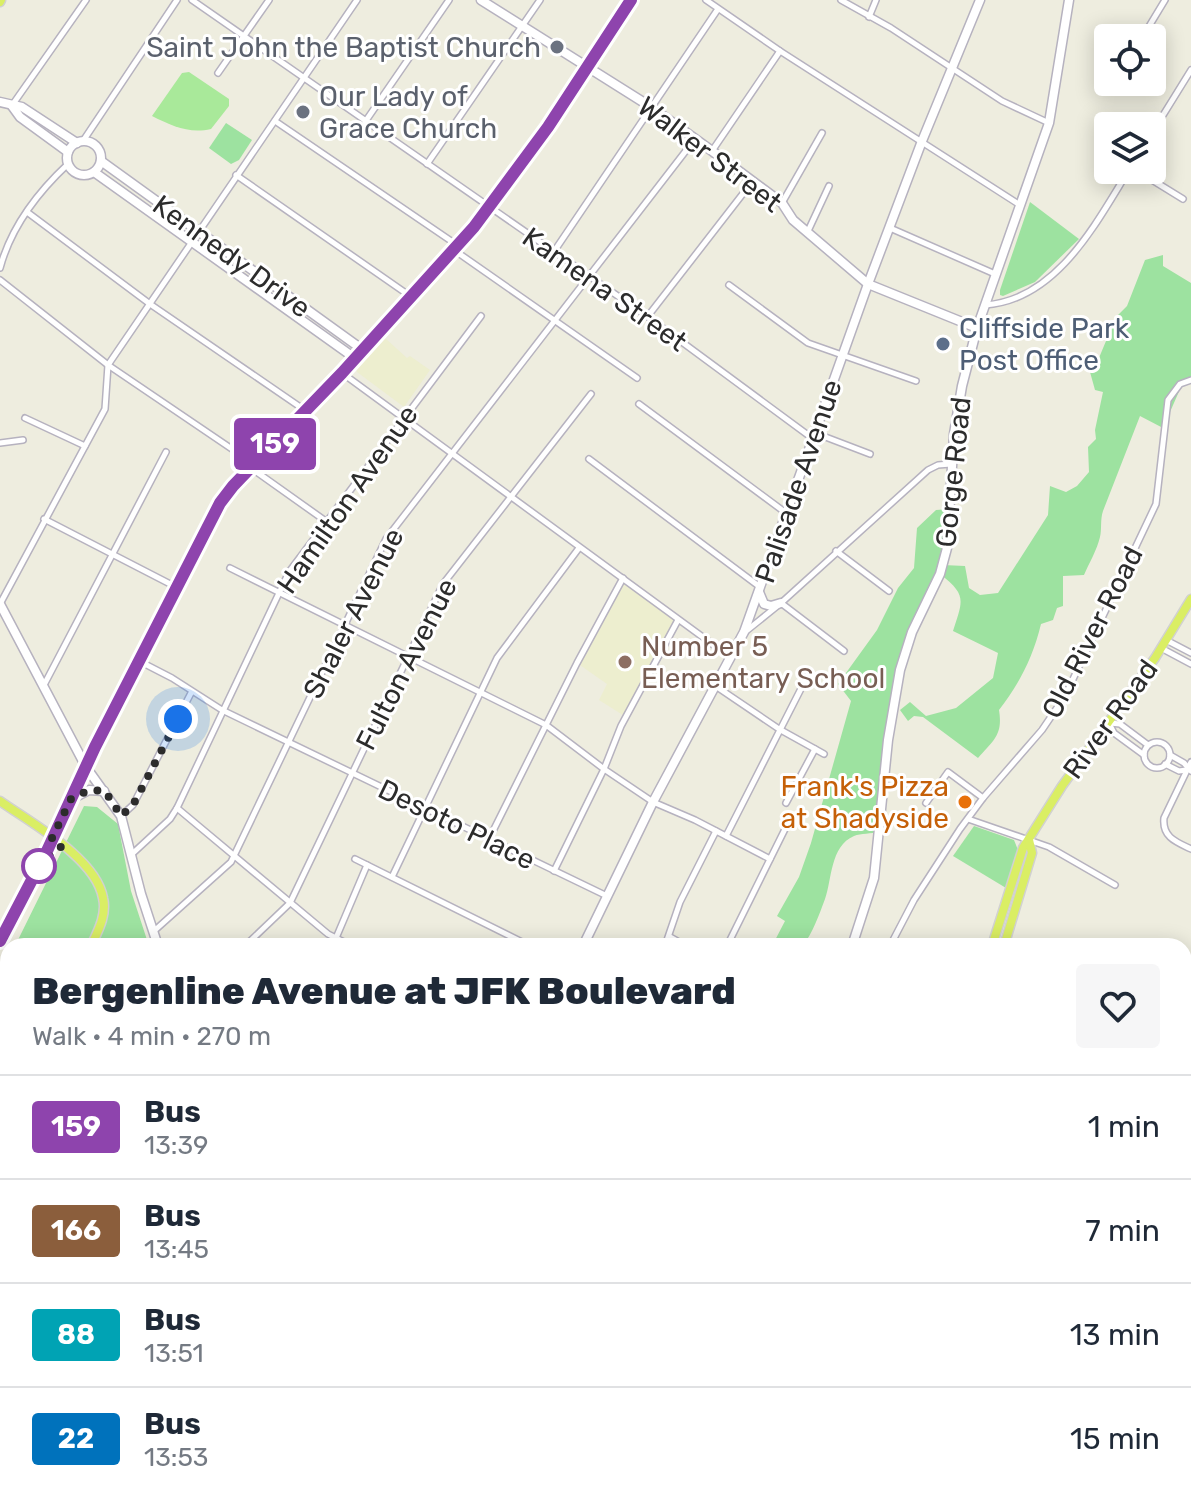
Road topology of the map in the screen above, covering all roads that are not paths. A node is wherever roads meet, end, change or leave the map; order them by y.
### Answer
1 (86, 0) edge
2 (177, 0) edge
3 (192, 0) edge
4 (269, 0) edge
5 (357, 0) edge
6 (449, 0) edge
7 (481, 0) edge
8 (540, 0) edge
9 (631, 0) edge
10 (706, 0) edge
11 (841, 0) edge
12 (876, 0) edge
13 (980, 0) edge
14 (1069, 0) edge
15 (1165, 0) edge
16 (718, 9) junction
17 (869, 17) junction
18 (1150, 24) edge
19 (522, 28) junction
20 (244, 36) junction
21 (780, 51) junction
22 (587, 68) junction
23 (952, 69) junction
24 (1191, 70) edge
25 (218, 73) dead end
26 (304, 79) junction
27 (0, 102) edge
28 (12, 106) junction
29 (651, 107) junction
30 (1165, 112) edge
31 (275, 121) junction
32 (365, 122) junction
33 (1049, 123) junction
34 (822, 133) dead end
35 (695, 139) junction
36 (922, 141) junction
37 (80, 142) junction
38 (712, 151) junction
39 (68, 152) junction
40 (101, 161) junction
41 (68, 164) junction
42 (427, 164) junction
43 (94, 172) junction
44 (236, 175) junction
45 (753, 181) junction
46 (1120, 184) edge
47 (1159, 184) edge
48 (829, 186) dead end
49 (1183, 199) dead end
50 (782, 203) junction
51 (1021, 206) junction
52 (490, 208) junction
53 (27, 212) junction
54 (890, 228) junction
55 (198, 231) junction
56 (807, 232) junction
57 (193, 240) junction
58 (456, 248) junction
59 (553, 253) junction
60 (245, 266) junction
61 (0, 268) edge
62 (240, 274) junction
63 (996, 274) junction
64 (589, 276) junction
65 (0, 280) edge
66 (868, 284) junction
67 (729, 285) dead end
68 (281, 292) junction
69 (410, 296) junction
70 (275, 300) junction
71 (150, 304) junction
72 (985, 305) junction
73 (481, 316) dead end
74 (648, 317) junction
75 (555, 321) junction
76 (316, 324) junction
77 (977, 328) junction
78 (363, 350) junction
79 (842, 355) junction
80 (356, 359) junction
81 (108, 365) junction
82 (342, 373) junction
83 (637, 378) dead end
84 (1191, 380) edge
85 (916, 381) dead end
86 (591, 394) dead end
87 (639, 404) dead end
88 (306, 411) junction
89 (25, 418) dead end
90 (404, 419) junction
91 (814, 436) junction
92 (23, 440) dead end
93 (0, 443) edge
94 (85, 446) junction
95 (166, 452) dead end
96 (452, 454) junction
97 (870, 454) dead end
98 (589, 459) dead end
99 (951, 464) junction
100 (253, 466) junction
101 (510, 497) junction
102 (786, 513) junction
103 (44, 519) junction
104 (327, 522) junction
105 (579, 548) junction
106 (836, 551) junction
107 (112, 554) junction
108 (230, 568) dead end
109 (623, 578) junction
110 (177, 587) junction
111 (760, 590) junction
112 (889, 591) dead end
113 (278, 594) junction
114 (1191, 599) edge
115 (781, 603) junction
116 (0, 604) edge
117 (678, 620) junction
118 (343, 626) junction
119 (744, 632) junction
120 (1191, 643) edge
121 (1164, 644) junction
122 (844, 651) dead end
123 (1189, 652) edge
124 (408, 656) junction
125 (730, 657) junction
126 (139, 661) junction
127 (1191, 664) edge
128 (808, 675) dead end
129 (714, 685) junction
130 (43, 686) junction
131 (191, 692) junction
132 (482, 692) junction
133 (222, 710) junction
134 (1109, 723) junction
135 (546, 725) junction
136 (779, 729) junction
137 (287, 742) junction
138 (1148, 745) junction
139 (815, 749) junction
140 (824, 754) dead end
141 (1144, 755) junction
142 (1170, 755) junction
143 (1191, 762) edge
144 (1165, 764) junction
145 (86, 767) junction
146 (604, 769) junction
147 (1189, 770) edge
148 (351, 773) junction
149 (105, 791) junction
150 (983, 798) junction
151 (71, 799) junction
152 (0, 801) edge
153 (653, 802) junction
154 (786, 803) dead end
155 (926, 803) dead end
156 (177, 808) junction
157 (425, 809) junction
158 (121, 816) junction
159 (790, 819) dead end
160 (968, 819) junction
161 (716, 831) junction
162 (726, 836) junction
163 (52, 838) junction
164 (489, 839) junction
165 (1029, 840) junction
166 (1191, 849) edge
167 (132, 854) junction
168 (234, 855) junction
169 (355, 859) dead end
170 (770, 859) junction
171 (367, 865) junction
172 (554, 871) junction
173 (392, 877) junction
174 (1115, 885) dead end
175 (607, 896) junction
176 (290, 903) junction
177 (153, 932) junction
178 (670, 937) edge
179 (2, 938) edge
180 (94, 938) edge
181 (155, 938) edge
182 (253, 938) edge
183 (336, 938) joint
184 (514, 938) edge
185 (587, 938) edge
186 (731, 938) edge
187 (855, 938) edge
188 (894, 938) edge
189 (995, 938) edge
190 (1006, 938) edge

1 - 28 street
2 - 37 street
3 - 20 street, Kamena Street
4 - 20 street
5 - 26 street
6 - 32 street
7 - 19 main road, Walker Street
8 - 19 street
9 - 22 main road
10 - 16 street
11 - 17 street
12 - 17 street
13 - 23 main road, Palisade Avenue
14 - 33 main road, Gorge Road
15 - 18 street
16 - 21 street
16 - 29 street
17 - 23 street
19 - 22 main road, Walker Street
19 - 42 street
20 - 25 street
20 - 26 street, Kamena Street
21 - 36 street
21 - 38 street
22 - 29 main road, Walker Street
22 - 52 main road
23 - 33 street
23 - 36 main road, Palisade Avenue
24 - 30 street
26 - 31 street
26 - 32 street, Kamena Street
27 - 28 main road
28 - 37 main road
28 - 39 main road
29 - 35 main road, Walker Street
29 - 59 street
31 - 44 street
31 - 58 street
32 - 42 street, Kamena Street
33 - 51 main road, Gorge Road
34 - 50 street
35 - 38 main road, Walker Street
35 - 64 street, Shaler Avenue
36 - 51 street
36 - 54 main road, Palisade Avenue
37 - 39 main road
37 - 40 main road
38 - 45 main road, Walker Street
39 - 41 main road
40 - 43 main road
40 - 55 main road, Kennedy Drive
41 - 43 main road
41 - 53 street
42 - 52 street, Kamena Street
43 - 57 main road, Kennedy Drive
44 - 55 street
44 - 69 street
45 - 50 main road, Walker Street
45 - 74 street
46 - 72 street
47 - 49 street
48 - 56 street
50 - 56 main road, Walker Street
51 - 63 main road, Gorge Road
52 - 58 main road
52 - 59 street, Kamena Street
53 - 61 street
53 - 71 street
54 - 63 street
54 - 66 main road, Palisade Avenue
55 - 57 street
55 - 60 main road, Kennedy Drive
56 - 66 main road, Walker Street
57 - 62 main road, Kennedy Drive
57 - 71 street
58 - 69 main road
58 - 75 street
59 - 64 street, Kamena Street
60 - 62 main road
60 - 68 main road, Kennedy Drive
62 - 70 main road, Kennedy Drive
63 - 72 main road, Gorge Road
64 - 74 street, Kamena Street
64 - 75 street, Shaler Avenue
65 - 81 street
66 - 77 main road, Walker Street
66 - 79 main road, Palisade Avenue
67 - 79 street
68 - 70 main road
68 - 76 main road, Kennedy Drive
69 - 78 main road
70 - 76 main road, Kennedy Drive
71 - 81 street
71 - 88 street
72 - 77 main road, Gorge Road
73 - 90 street, Hamilton Avenue
74 - 91 street, Kamena Street
75 - 83 street
75 - 96 street, Shaler Avenue
76 - 78 main road, Kennedy Drive
76 - 80 main road, Kennedy Drive
77 - 99 main road, Gorge Road
78 - 80 main road
79 - 85 street
79 - 91 main road, Palisade Avenue
80 - 82 main road
81 - 94 street
81 - 100 street
82 - 88 main road
82 - 90 street
84 - 150 street, Old River Road
86 - 101 street, Fulton Avenue
87 - 102 street
88 - 100 main road
89 - 94 street
90 - 96 street
90 - 104 street, Hamilton Avenue
91 - 97 street, Kamena Street
91 - 102 main road, Palisade Avenue
92 - 93 street
94 - 103 street
95 - 107 street
96 - 101 street
96 - 118 street, Shaler Avenue
98 - 111 street
99 - 106 street
99 - 187 main road, Gorge Road
100 - 104 street
100 - 110 main road
101 - 105 street
101 - 124 street, Fulton Avenue
102 - 111 main road, Palisade Avenue
103 - 107 street
103 - 116 street
104 - 113 street, Hamilton Avenue
105 - 109 street
105 - 132 street
106 - 112 street
106 - 115 street
107 - 110 street
107 - 130 street
108 - 113 street
109 - 117 street
109 - 135 street
110 - 126 main road
111 - 115 main road
111 - 119 main road, Palisade Avenue
113 - 118 street
113 - 133 street, Hamilton Avenue
114 - 121 main road, River Road
115 - 119 street
115 - 122 street
116 - 130 main road
117 - 125 street
117 - 146 street
118 - 124 street
118 - 137 street, Shaler Avenue
119 - 125 main road, Palisade Avenue
120 - 123 street
121 - 123 street
121 - 127 street
121 - 134 main road, River Road
124 - 132 street
124 - 148 street, Fulton Avenue
125 - 129 main road, Palisade Avenue
126 - 131 street, Desoto Place
126 - 145 main road
128 - 136 street
129 - 136 street
129 - 153 main road, Palisade Avenue
130 - 145 main road
131 - 133 street, Desoto Place
131 - 158 street
132 - 135 street
132 - 157 street
133 - 137 street, Desoto Place
133 - 156 street, Hamilton Avenue
134 - 138 street
134 - 141 street
134 - 165 main road, River Road
135 - 146 street
135 - 164 street
136 - 139 street
136 - 162 street
137 - 148 street, Desoto Place
137 - 168 street, Shaler Avenue
138 - 141 street
138 - 142 street
139 - 140 street
139 - 154 street
141 - 144 street
142 - 144 street
142 - 147 street
143 - 147 street
144 - 147 street
145 - 149 main road
145 - 151 main road
146 - 153 street
146 - 172 street
147 - 166 street
148 - 157 street, Desoto Place
148 - 176 street, Fulton Avenue
149 - 151 main road
149 - 158 main road
150 - 155 street
150 - 160 street, Old River Road
151 - 163 main road
152 - 163 main road
153 - 161 street
153 - 175 main road, Palisade Avenue
156 - 167 street, Hamilton Avenue
156 - 168 street
157 - 164 street, Desoto Place
157 - 173 street
158 - 167 main road
159 - 170 street
160 - 165 street
160 - 188 street, Old River Road
161 - 162 street
161 - 178 street
162 - 170 street
163 - 179 main road
163 - 180 main road
164 - 172 street, Desoto Place
165 - 174 street
165 - 189 main road, River Road
165 - 190 main road, River Road
167 - 177 main road
168 - 176 street
168 - 177 street, Shaler Avenue
169 - 171 street
170 - 186 street
171 - 173 street
171 - 183 street
172 - 175 street, Desoto Place
173 - 184 street
175 - 185 main road, Palisade Avenue
176 - 182 street, Fulton Avenue
176 - 183 street
177 - 181 main road

